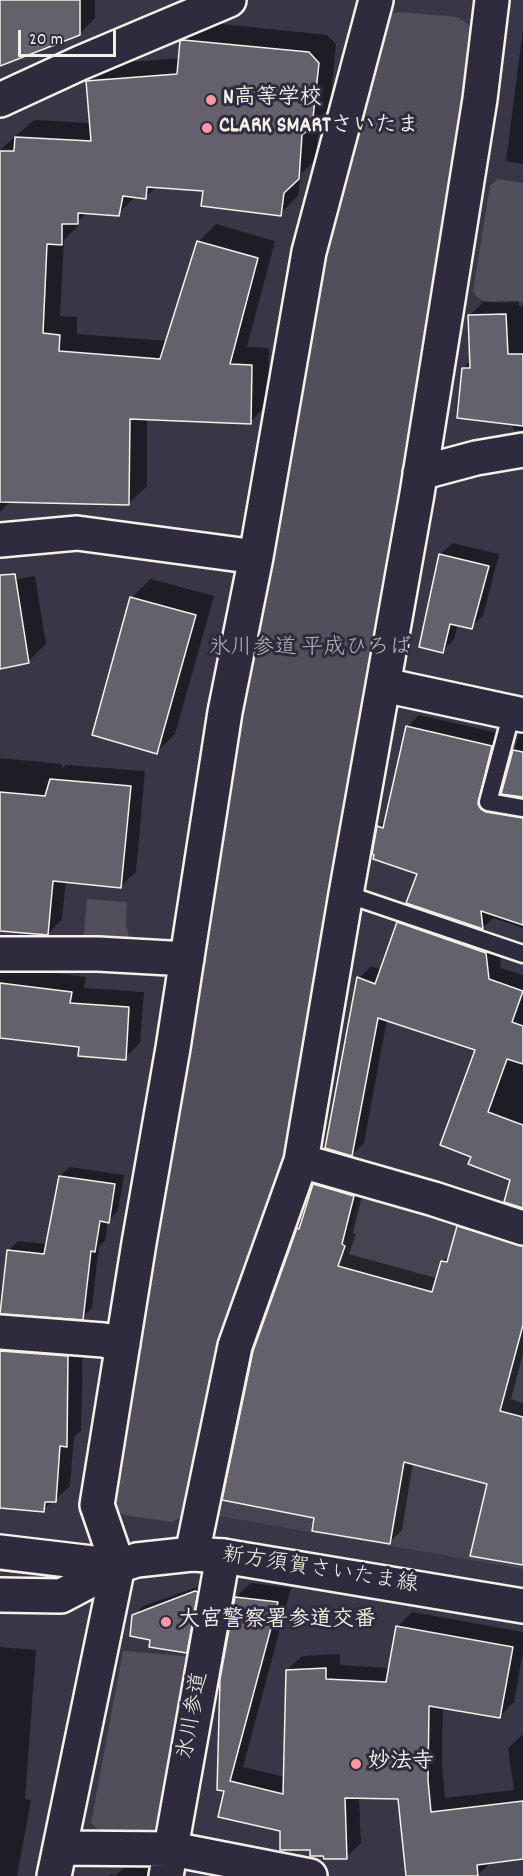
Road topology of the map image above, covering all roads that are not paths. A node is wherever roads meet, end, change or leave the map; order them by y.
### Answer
1 (229, 0) edge
2 (376, 0) edge
3 (492, 0) edge
4 (0, 100) edge
5 (523, 450) edge
6 (420, 472) junction
7 (0, 540) edge
8 (256, 557) junction
9 (384, 685) junction
10 (518, 714) edge
11 (523, 808) edge
12 (346, 894) junction
13 (0, 954) edge
14 (523, 954) edge
15 (187, 959) junction
16 (301, 1161) junction
17 (523, 1228) edge
18 (0, 1332) edge
19 (123, 1344) junction
20 (0, 1552) edge
21 (208, 1555) junction
22 (118, 1566) junction
23 (0, 1594) edge
24 (523, 1606) edge
25 (57, 1862) edge
26 (169, 1862) edge
27 (310, 1876) edge

1 - 4 street
2 - 8 street
3 - 6 street, 氷川参道
5 - 6 street
6 - 9 street, 氷川参道
7 - 8 street
8 - 15 street
9 - 10 street
9 - 12 street, 氷川参道
10 - 11 lane
12 - 14 lane
12 - 16 street, 氷川参道
13 - 15 street
15 - 19 street
16 - 17 street
16 - 21 street, 氷川参道
18 - 19 street
19 - 22 street
20 - 22 street
21 - 22 street, 新方須賀さいたま線
21 - 24 street, 新方須賀さいたま線
21 - 26 street, 氷川参道
22 - 23 street
22 - 25 street
25 - 26 street
26 - 27 street

